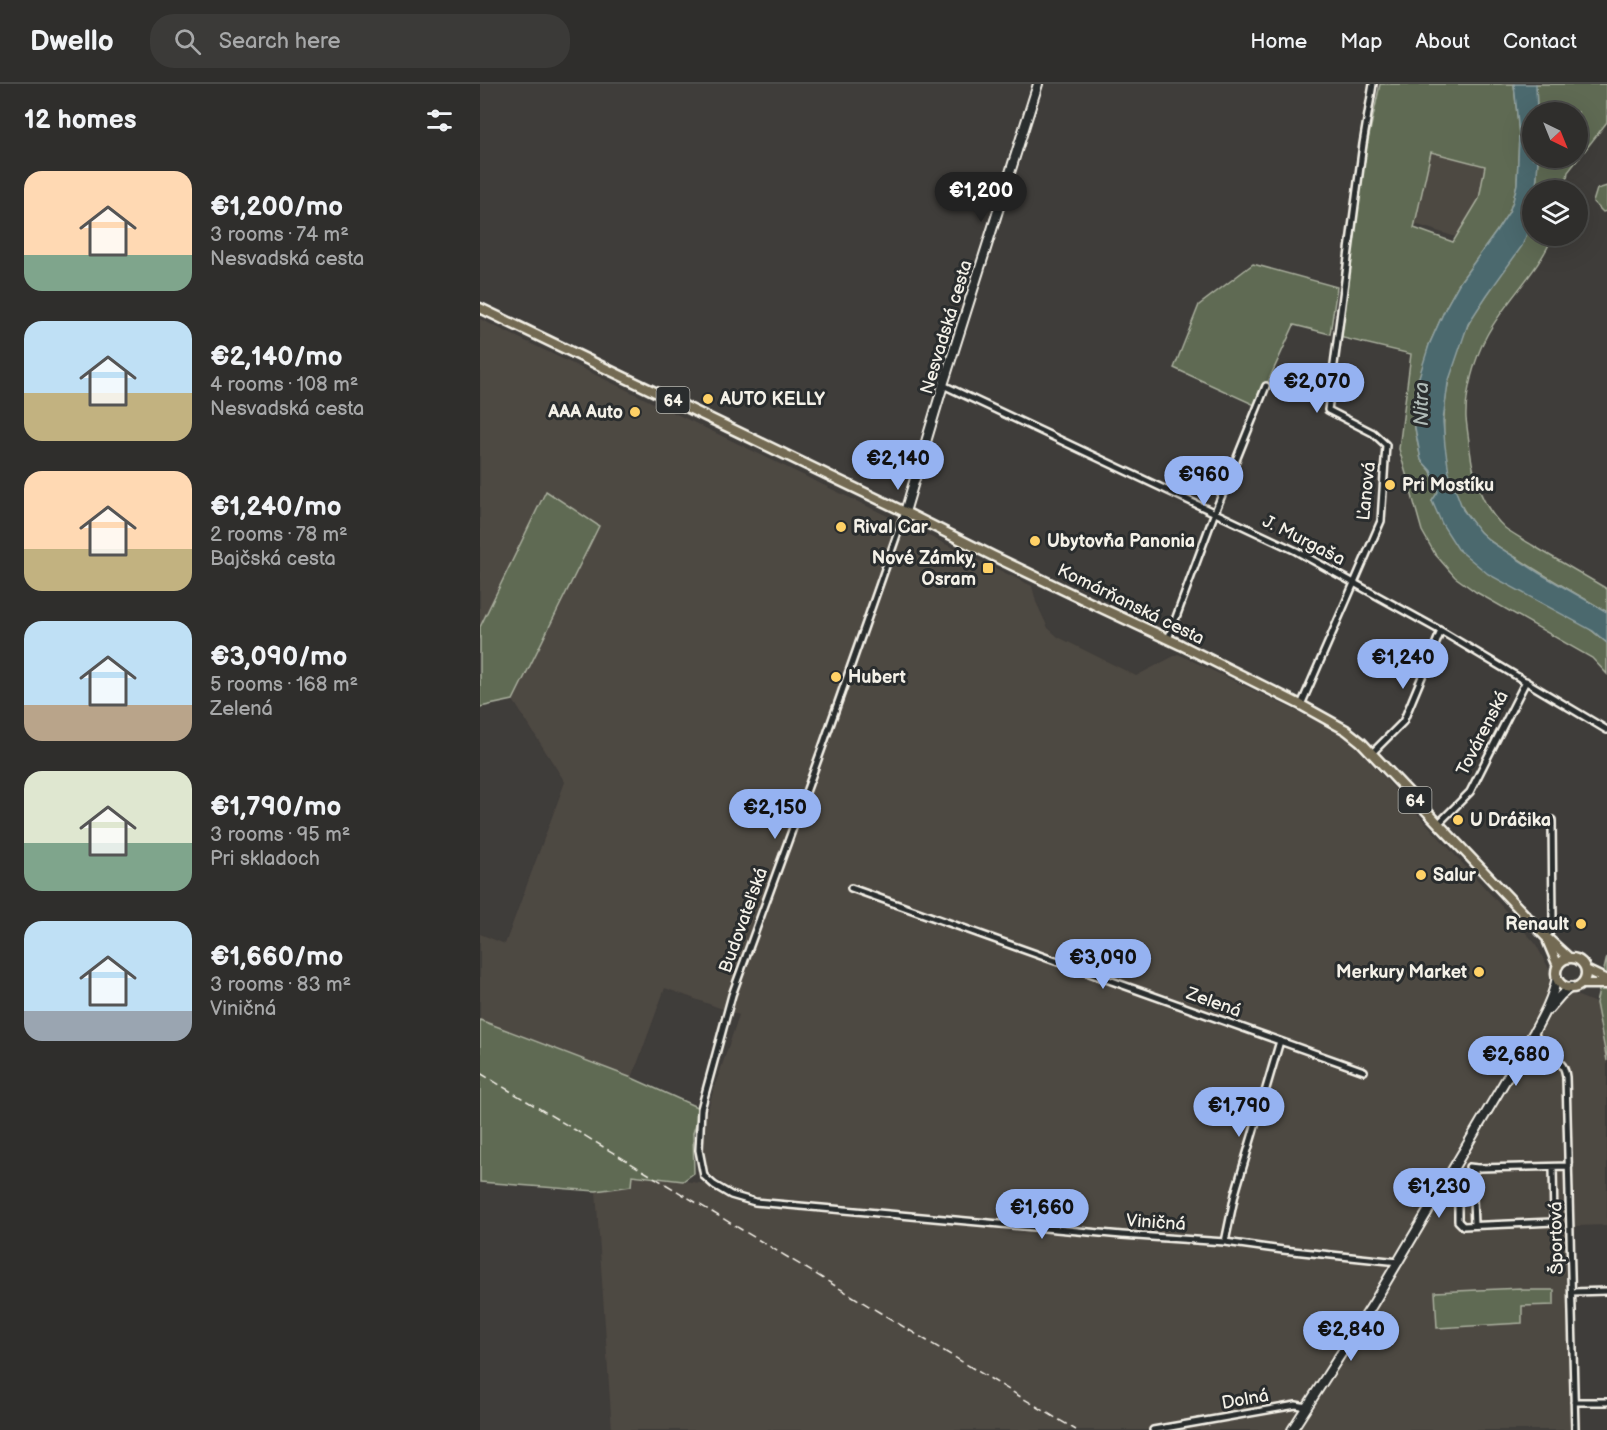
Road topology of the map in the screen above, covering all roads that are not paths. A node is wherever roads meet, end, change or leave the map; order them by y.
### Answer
1 (1038, 84) edge
2 (1373, 84) edge
3 (480, 308) edge
4 (943, 385) junction
5 (1266, 386) dead end
6 (905, 512) junction
7 (1215, 512) junction
8 (1353, 581) junction
9 (1441, 631) junction
10 (1168, 639) junction
11 (1526, 681) junction
12 (1301, 705) junction
13 (1607, 730) edge
14 (1371, 753) junction
15 (1552, 819) dead end
16 (1438, 824) junction
17 (851, 888) dead end
18 (1545, 936) junction
19 (1569, 958) junction
20 (1558, 966) junction
21 (1586, 970) junction
22 (1557, 977) junction
23 (1607, 982) edge
24 (1581, 984) junction
25 (1571, 987) junction
26 (1543, 1016) junction
27 (1534, 1032) junction
28 (1280, 1041) junction
29 (1522, 1051) junction
30 (1549, 1053) junction
31 (1364, 1071) dead end
32 (1458, 1160) junction
33 (1569, 1166) junction
34 (1552, 1167) junction
35 (1473, 1169) junction
36 (704, 1176) joint
37 (1458, 1190) dead end
38 (1474, 1225) junction
39 (1225, 1242) junction
40 (1399, 1262) junction
41 (1607, 1291) edge
42 (1572, 1292) junction
43 (1574, 1402) junction
44 (1607, 1402) edge
45 (1307, 1407) junction
46 (1153, 1430) edge
47 (1292, 1430) edge
48 (1575, 1430) edge

1 - 4 street, Nesvadská cesta
2 - 8 street, Ľanová
3 - 6 main road, Komárňanská cesta / 64
4 - 6 street, Nesvadská cesta
4 - 7 street, J. Murgaša
5 - 7 street
6 - 10 main road, Komárňanská cesta / 64
6 - 36 street, Budovateľská
7 - 8 street, J. Murgaša
7 - 10 street
8 - 9 street, J. Murgaša
8 - 12 street, Ľanová
9 - 11 street, J. Murgaša
9 - 14 street
10 - 12 main road, Komárňanská cesta / 64
11 - 13 street, J. Murgaša
11 - 16 street, Továrenská
12 - 14 main road, Komárňanská cesta / 64
14 - 16 main road, Komárňanská cesta / 64
15 - 18 street
16 - 18 main road, Komárňanská cesta / 64
17 - 28 street, Zelená
18 - 19 main road, Komárňanská cesta / 64
18 - 20 main road, Komárňanská cesta / 64
19 - 20 main road
19 - 21 main road, 64
20 - 22 main road, 64
21 - 23 main road, 64
21 - 24 main road
22 - 25 main road
22 - 26 street
23 - 24 main road, 64
24 - 25 main road, 64
25 - 26 street
26 - 27 street
27 - 29 street
27 - 30 street, Športová
28 - 31 street, Zelená
28 - 39 street
29 - 30 street
29 - 32 street
30 - 33 street, Športová
32 - 35 street
32 - 40 street
33 - 34 street
33 - 42 street, Športová
34 - 35 street
34 - 38 street
35 - 38 street
36 - 39 street, Viničná
37 - 38 street
39 - 40 street, Viničná
40 - 45 street
41 - 42 street
42 - 43 street, Športová
43 - 44 street
43 - 48 street, Športová
45 - 46 street, Dolná
45 - 47 street

